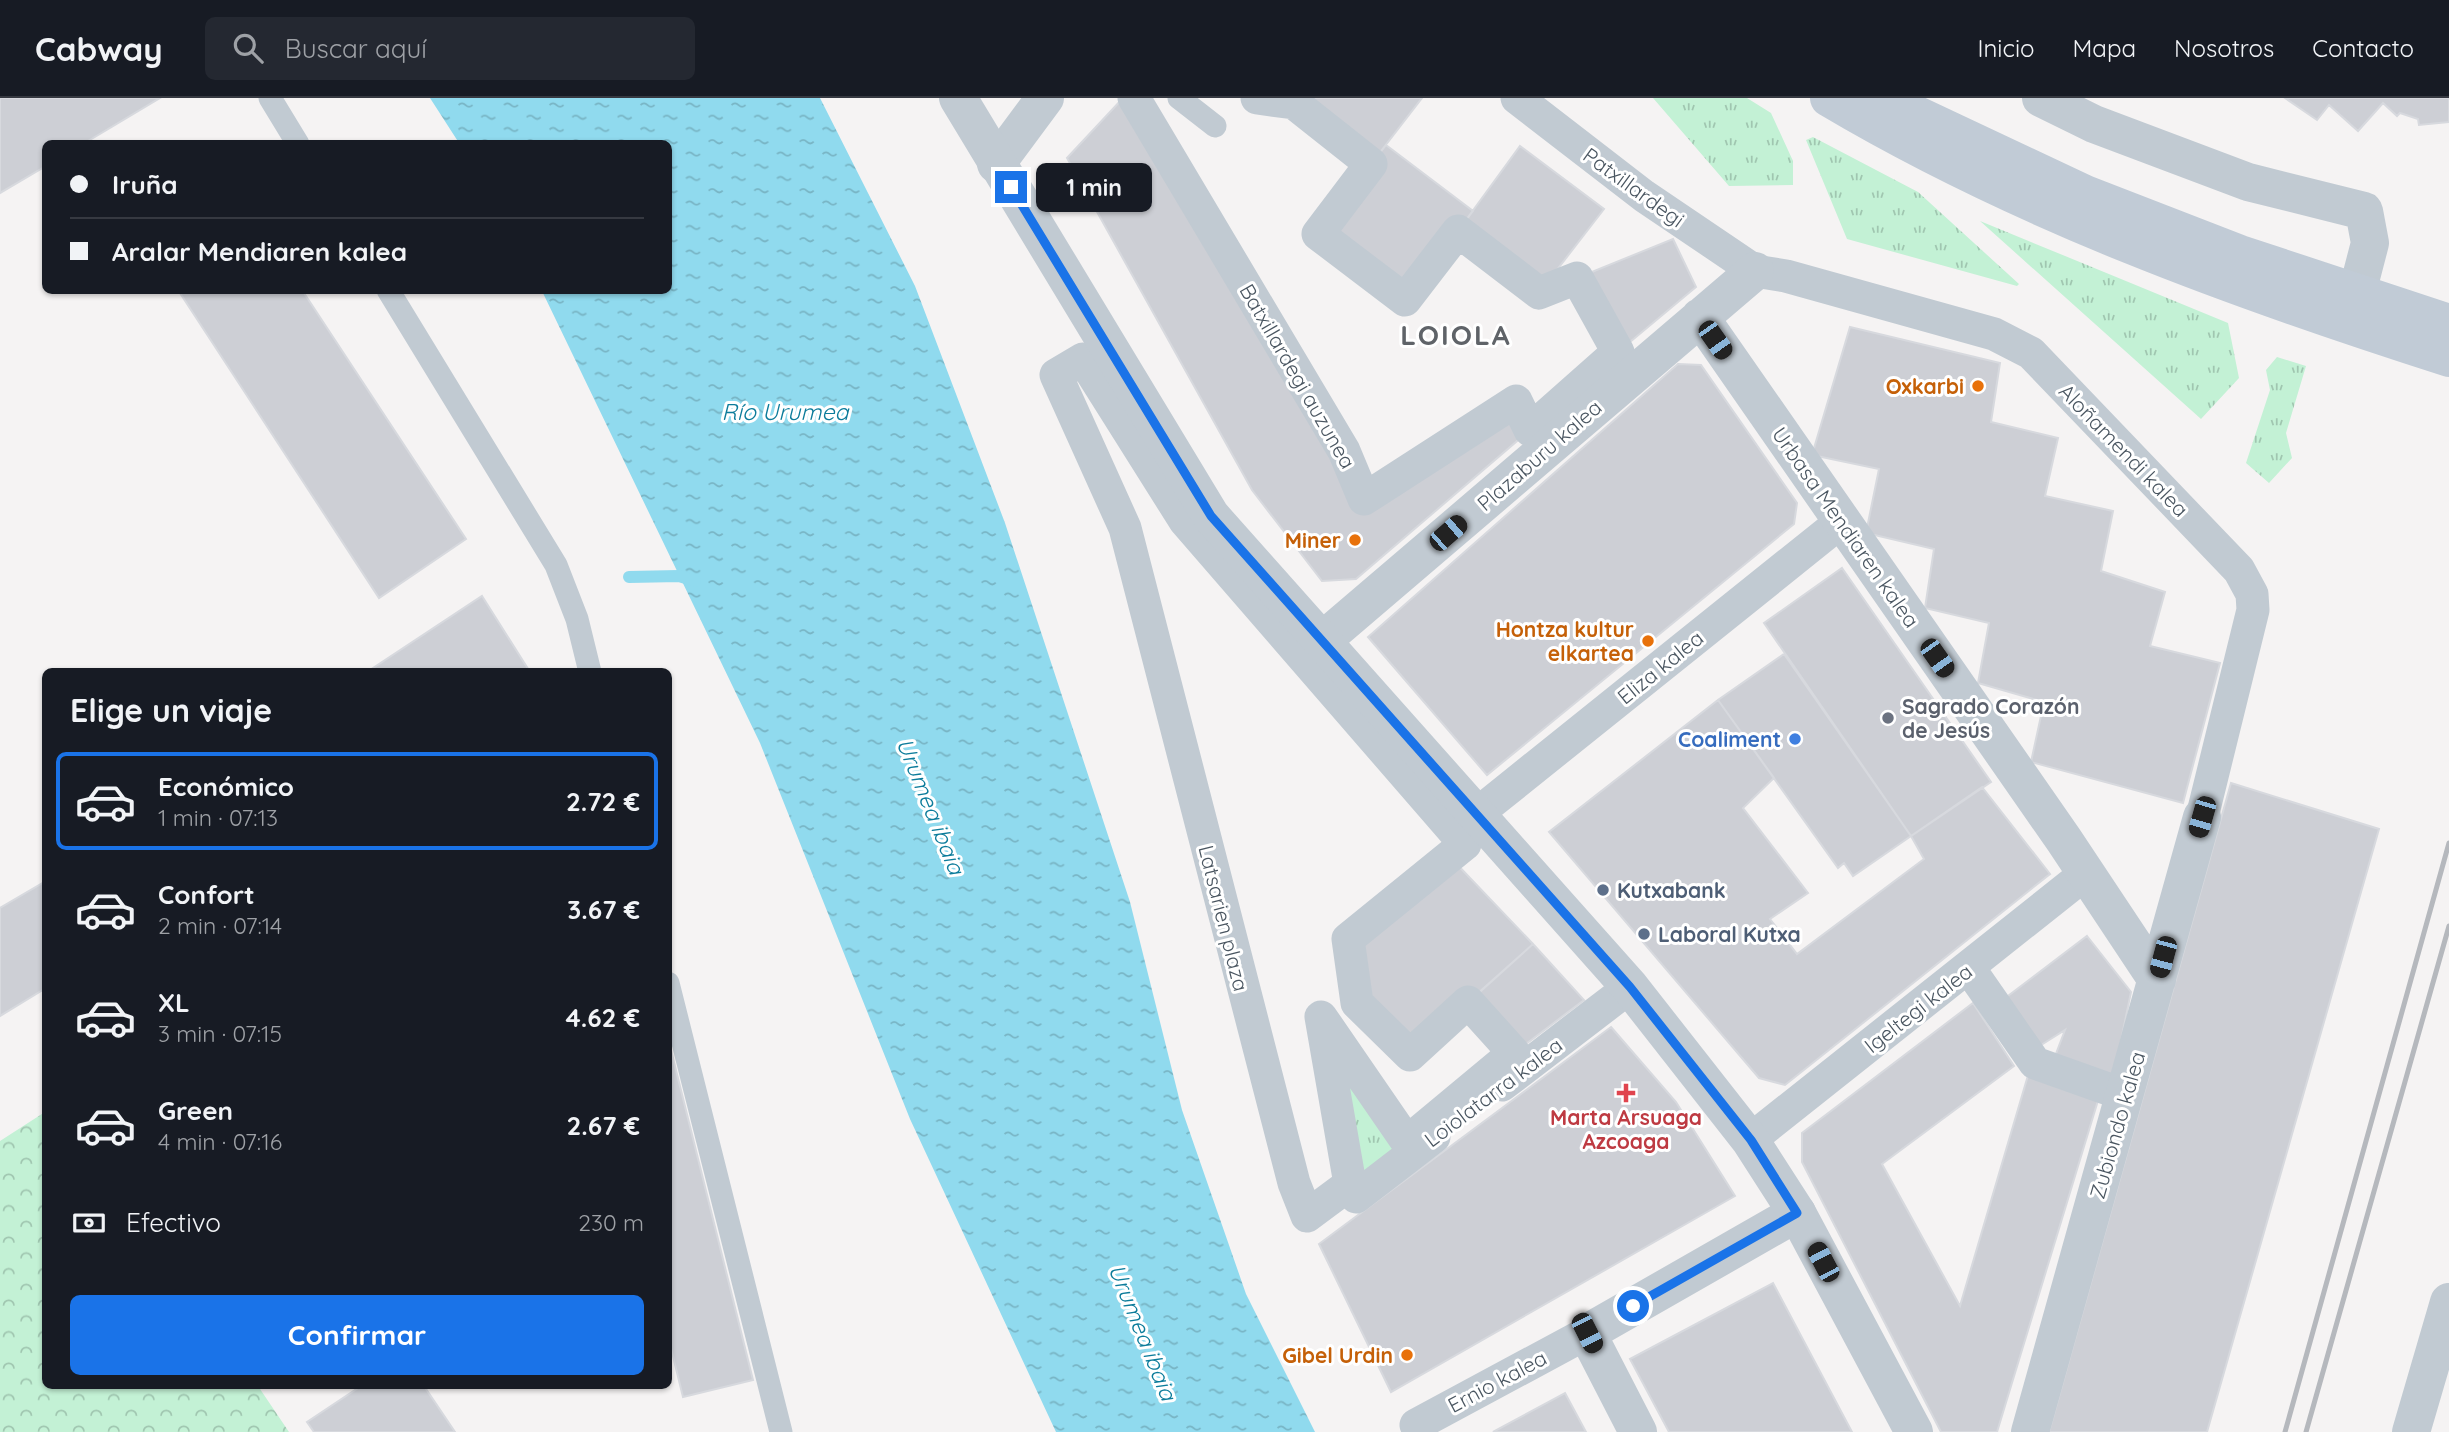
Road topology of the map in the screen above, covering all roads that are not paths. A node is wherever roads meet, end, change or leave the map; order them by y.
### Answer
1 (270, 98) edge
2 (958, 98) edge
3 (1045, 98) edge
4 (1135, 98) edge
5 (1179, 98) edge
6 (1257, 98) edge
7 (1517, 98) edge
8 (1829, 98) edge
9 (1881, 98) edge
10 (2041, 98) edge
11 (1215, 127) dead end
12 (296, 140) edge
13 (996, 164) junction
14 (1755, 271) junction
15 (2357, 293) junction
16 (390, 294) edge
17 (1699, 317) junction
18 (2449, 323) edge
19 (2449, 358) edge
20 (1842, 521) junction
21 (1323, 640) junction
22 (589, 668) edge
23 (1478, 813) junction
24 (2202, 817) joint
25 (1450, 857) joint
26 (2085, 874) junction
27 (1969, 968) junction
28 (2157, 980) junction
29 (1630, 987) junction
30 (672, 999) edge
31 (2125, 1095) junction
32 (1751, 1140) junction
33 (1356, 1197) dead end
34 (1797, 1213) junction
35 (2449, 1301) edge
36 (1587, 1333) junction
37 (1416, 1425) dead end
38 (781, 1432) edge
39 (1639, 1432) edge
40 (1914, 1432) edge
41 (2030, 1432) edge
42 (2411, 1432) edge

1 - 12 lane
2 - 13 street
3 - 13 street
4 - 6 street, Batxillardegi auzunea
5 - 11 lane
7 - 14 street, Patxillardegi
8 - 19 main road
9 - 15 main road
10 - 15 street
13 - 21 street
14 - 17 street, Plazaburu kalea
14 - 24 street, Aloñamendi kalea
15 - 18 main road
16 - 22 lane
17 - 20 street, Urbasa Mendiaren kalea
17 - 21 street, Plazaburu kalea
20 - 23 street, Eliza kalea
20 - 26 street, Urbasa Mendiaren kalea
21 - 23 street
23 - 29 street
24 - 28 street, Zubiondo kalea
25 - 25 street, Latsarien plaza
26 - 27 street, Igeltegi kalea
26 - 28 street, Urbasa Mendiaren kalea
27 - 31 street
27 - 32 street, Igeltegi kalea
28 - 31 street, Zubiondo kalea
29 - 32 street
29 - 33 street, Loiolatarra kalea
30 - 38 lane
31 - 41 street, Zubiondo kalea
32 - 34 street
34 - 36 street, Ernio kalea
34 - 40 street
35 - 42 street
36 - 37 street, Ernio kalea
36 - 39 street

